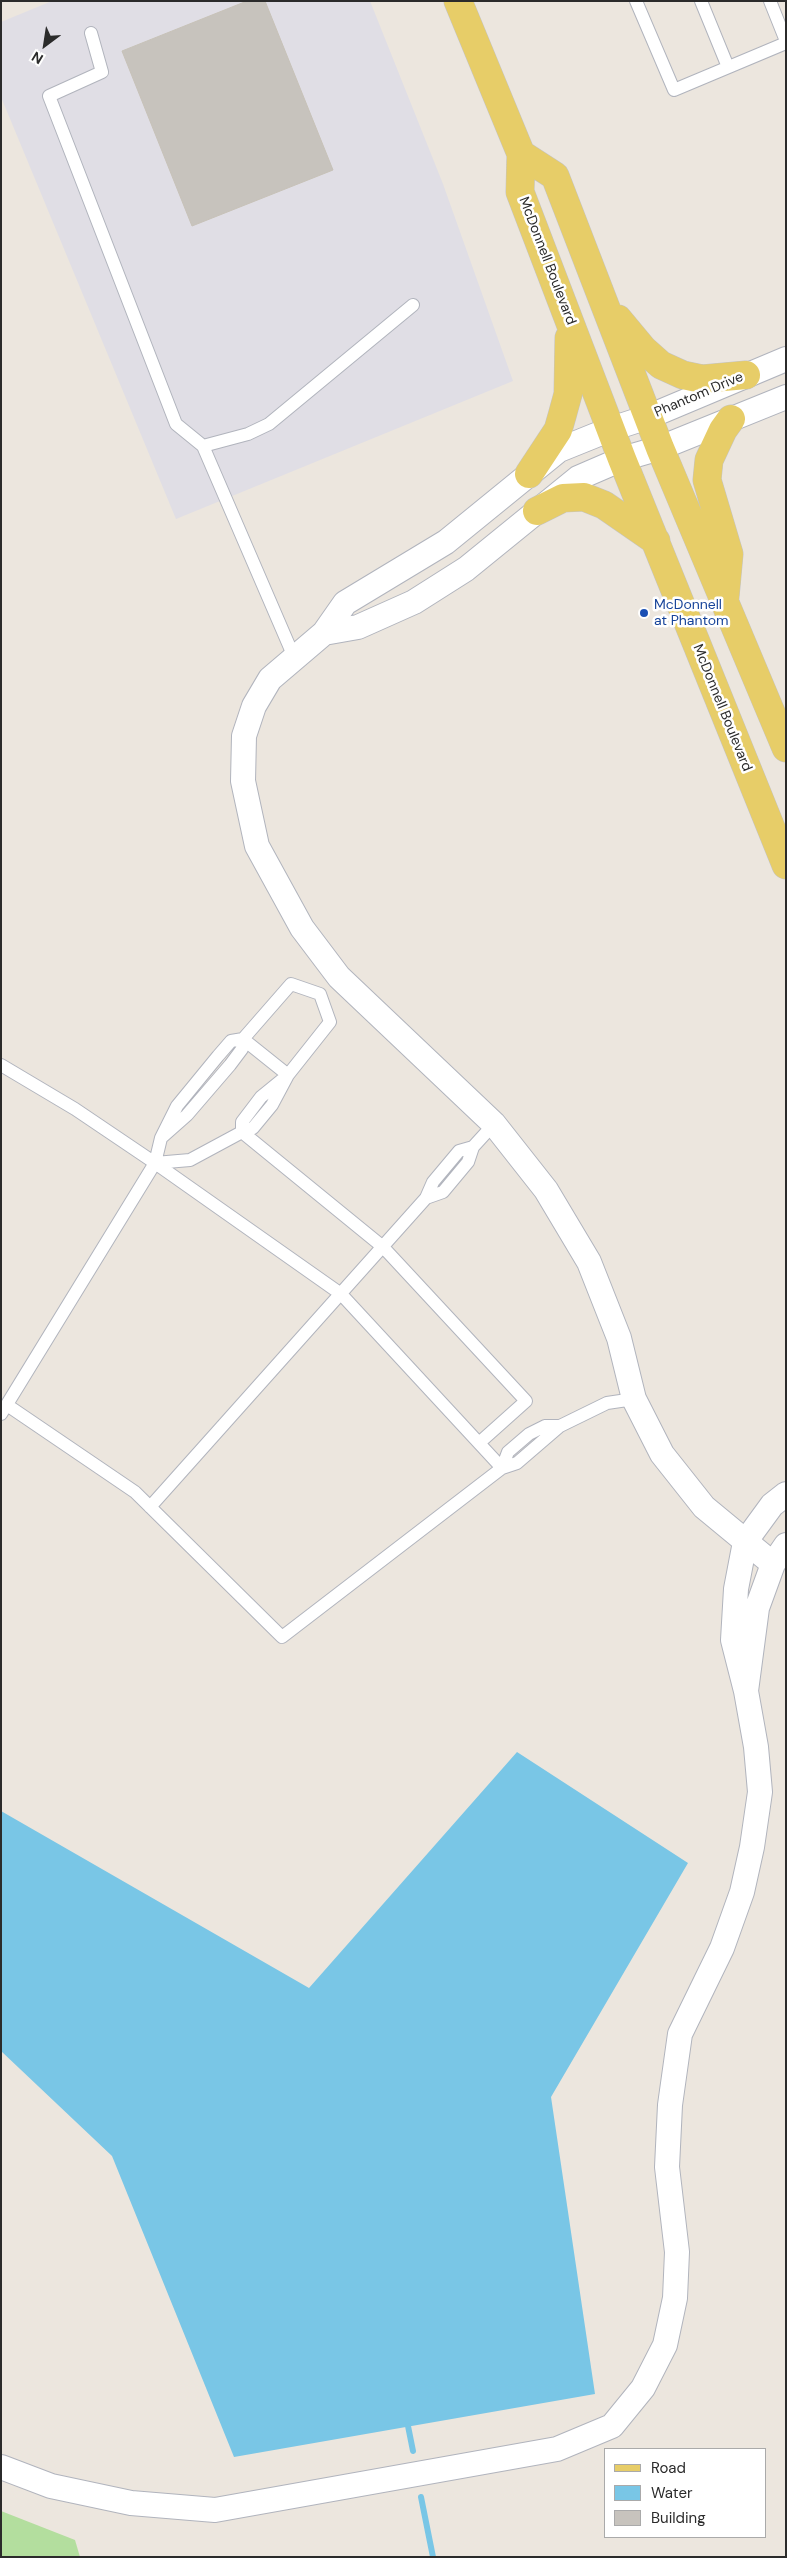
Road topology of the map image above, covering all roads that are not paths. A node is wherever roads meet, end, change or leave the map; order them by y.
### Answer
1 (458, 1) edge
2 (636, 1) edge
3 (701, 1) edge
4 (770, 1) edge
5 (92, 33) dead end
6 (786, 42) edge
7 (728, 67) junction
8 (521, 154) junction
9 (604, 302) junction
10 (413, 305) dead end
11 (568, 319) junction
12 (786, 359) edge
13 (746, 375) junction
14 (786, 397) edge
15 (648, 417) junction
16 (731, 419) junction
17 (611, 429) junction
18 (203, 446) junction
19 (660, 448) junction
20 (622, 459) junction
21 (529, 474) junction
22 (537, 511) junction
23 (656, 542) junction
24 (724, 601) junction
25 (324, 633) junction
26 (294, 657) junction
27 (786, 748) edge
28 (786, 865) edge
29 (339, 977) junction
30 (320, 994) junction
31 (243, 1039) junction
32 (1, 1065) edge
33 (288, 1075) junction
34 (494, 1124) junction
35 (242, 1132) junction
36 (155, 1163) junction
37 (383, 1246) junction
38 (341, 1294) junction
39 (634, 1400) junction
40 (4, 1410) edge
41 (479, 1443) junction
42 (502, 1468) junction
43 (786, 1494) edge
44 (150, 1506) junction
45 (746, 1542) junction
46 (780, 1554) edge
47 (746, 1691) junction
48 (1, 2467) edge

1 - 8 main road
2 - 7 lane
3 - 7 lane
4 - 6 lane
5 - 18 lane
6 - 7 lane
8 - 9 main road
8 - 11 main road, McDonnell Boulevard
9 - 13 main road
9 - 15 main road
10 - 18 lane
11 - 17 main road, McDonnell Boulevard
11 - 21 main road
12 - 13 street, Phantom Drive
13 - 15 street, Phantom Drive
14 - 16 street
15 - 17 street, Phantom Drive
15 - 19 main road
16 - 19 street
16 - 24 main road
17 - 20 main road, McDonnell Boulevard
17 - 21 street, Phantom Drive
18 - 26 lane
19 - 20 street
19 - 24 main road
20 - 22 street
20 - 23 main road, McDonnell Boulevard
21 - 25 street, Phantom Drive
22 - 23 main road
22 - 25 street
23 - 28 main road, McDonnell Boulevard
24 - 27 main road
25 - 26 street
26 - 29 street
29 - 30 lane
29 - 34 street
30 - 31 lane
30 - 33 lane
31 - 33 lane
31 - 36 lane
32 - 36 lane
33 - 35 lane
34 - 37 lane
34 - 39 street
35 - 36 lane
35 - 37 lane
36 - 38 lane
36 - 40 lane
37 - 38 lane
37 - 41 lane
38 - 41 lane
38 - 44 lane
39 - 42 lane
39 - 45 street
40 - 44 lane
41 - 42 lane
42 - 44 lane
43 - 45 street
45 - 46 street
45 - 47 street
46 - 47 street
47 - 48 street

